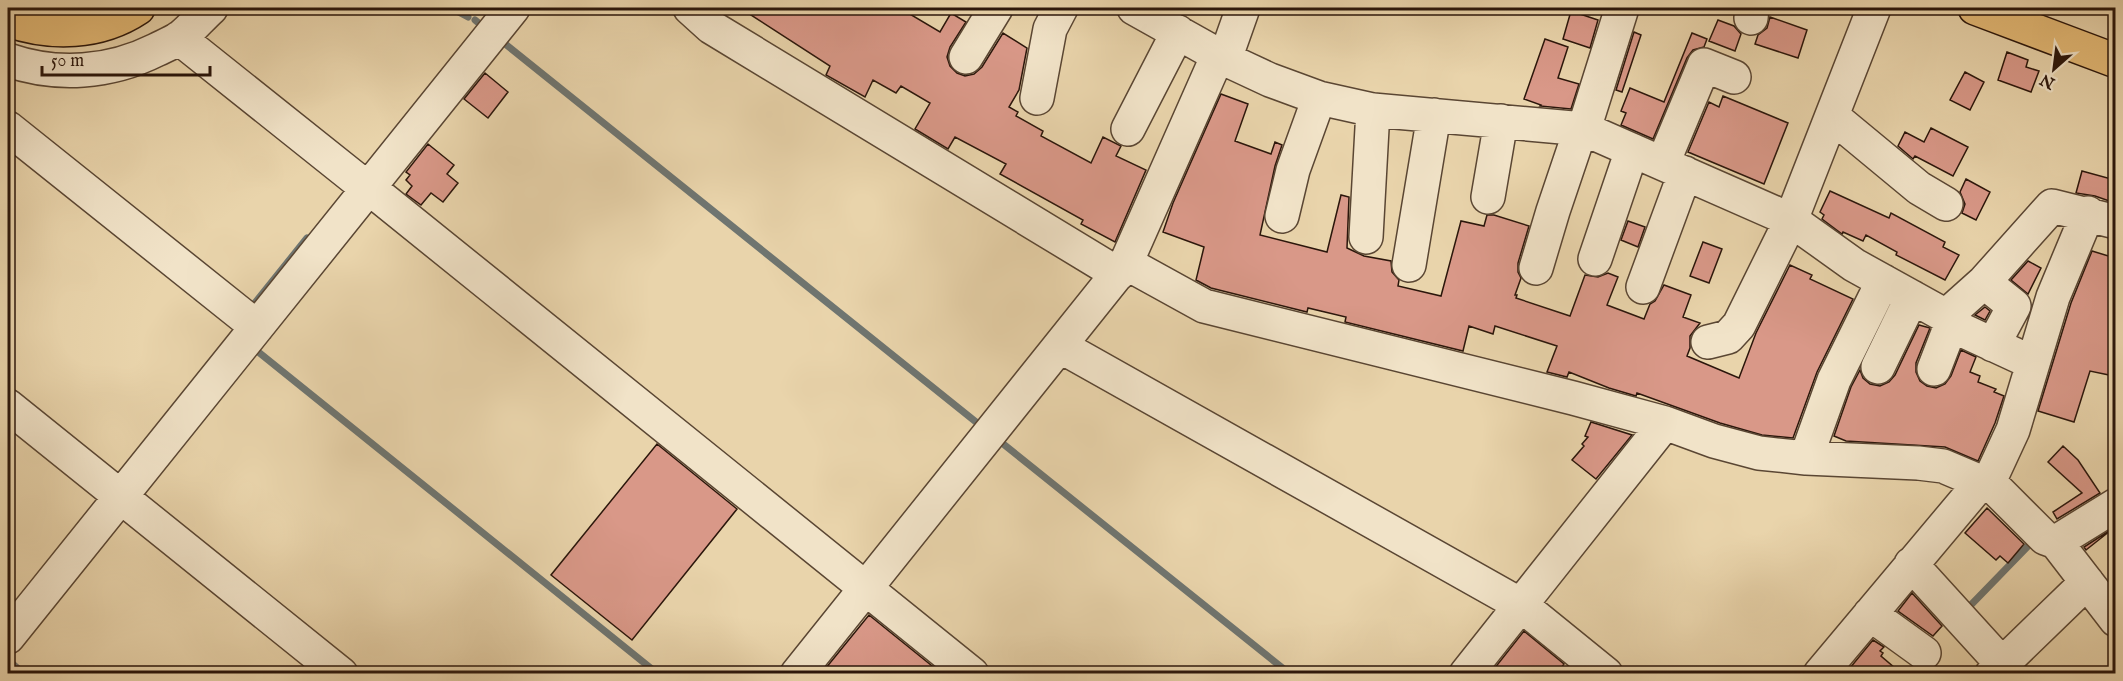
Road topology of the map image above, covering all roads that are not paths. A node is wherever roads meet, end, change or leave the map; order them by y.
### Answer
1 (138, 8) edge
2 (211, 8) edge
3 (513, 8) edge
4 (690, 8) edge
5 (996, 8) edge
6 (1060, 8) edge
7 (1134, 8) edge
8 (1243, 8) edge
9 (1622, 8) edge
10 (1874, 8) edge
11 (1975, 8) edge
12 (8, 20) edge
13 (1178, 32) junction
14 (179, 38) junction
15 (966, 57) dead end
16 (1221, 57) junction
17 (8, 60) edge
18 (2115, 61) edge
19 (1734, 77) dead end
20 (1319, 98) junction
21 (1036, 99) dead end
22 (1373, 110) junction
23 (1434, 115) junction
24 (1832, 116) junction
25 (1501, 121) junction
26 (8, 128) edge
27 (1128, 129) dead end
28 (1582, 129) junction
29 (1632, 150) junction
30 (1674, 168) junction
31 (361, 183) junction
32 (1488, 196) dead end
33 (1946, 204) dead end
34 (1282, 216) dead end
35 (2102, 218) edge
36 (1791, 220) junction
37 (1366, 237) dead end
38 (1595, 259) dead end
39 (1408, 265) dead end
40 (1122, 268) junction
41 (1536, 268) dead end
42 (1883, 281) junction
43 (1984, 282) junction
44 (1643, 287) dead end
45 (1912, 297) junction
46 (248, 320) junction
47 (1948, 321) junction
48 (1708, 342) dead end
49 (1993, 345) junction
50 (1060, 346) junction
51 (2033, 363) junction
52 (1878, 367) dead end
53 (1934, 369) dead end
54 (8, 406) edge
55 (1665, 423) junction
56 (1806, 458) junction
57 (1985, 483) junction
58 (121, 497) junction
59 (2115, 505) edge
60 (2056, 542) junction
61 (1911, 564) junction
62 (2087, 582) junction
63 (866, 588) junction
64 (1521, 605) junction
65 (1870, 614) junction
66 (2115, 620) edge
67 (8, 637) edge
68 (1924, 653) dead end
69 (1997, 669) edge
70 (342, 674) edge
71 (797, 674) edge
72 (972, 674) edge
73 (1466, 674) edge
74 (1606, 674) edge
75 (1820, 674) edge

1 - 12 main road
2 - 14 street
3 - 31 street
4 - 40 street
5 - 15 street
6 - 21 street
7 - 13 street
8 - 16 street
9 - 28 street
10 - 24 street
11 - 18 main road
13 - 16 street
13 - 27 street
14 - 17 street
14 - 31 street
16 - 20 street
16 - 40 street
19 - 30 street
20 - 22 street
20 - 34 street
22 - 23 street
22 - 37 street
23 - 25 street
23 - 39 street
24 - 33 street
24 - 36 street
25 - 28 street
25 - 32 street
26 - 46 street
28 - 29 street
28 - 41 street
29 - 30 street
29 - 38 street
30 - 36 street
30 - 44 street
31 - 46 street
31 - 63 street
35 - 43 street
35 - 51 street
36 - 42 street
36 - 48 street
40 - 50 street
40 - 55 street
42 - 45 street
42 - 56 street
43 - 47 street
43 - 49 street
45 - 47 street
45 - 52 street
46 - 58 street
47 - 49 street
47 - 53 street
49 - 51 street
50 - 63 street
50 - 64 street
51 - 57 street
54 - 58 street
55 - 56 street
55 - 64 street
56 - 57 street
57 - 60 street
57 - 61 street
58 - 67 street
58 - 70 street
59 - 60 street
60 - 62 street
61 - 65 street
61 - 69 street
62 - 66 street
62 - 69 street
63 - 71 street
63 - 72 street
64 - 73 street
64 - 74 street
65 - 68 street
65 - 75 street

